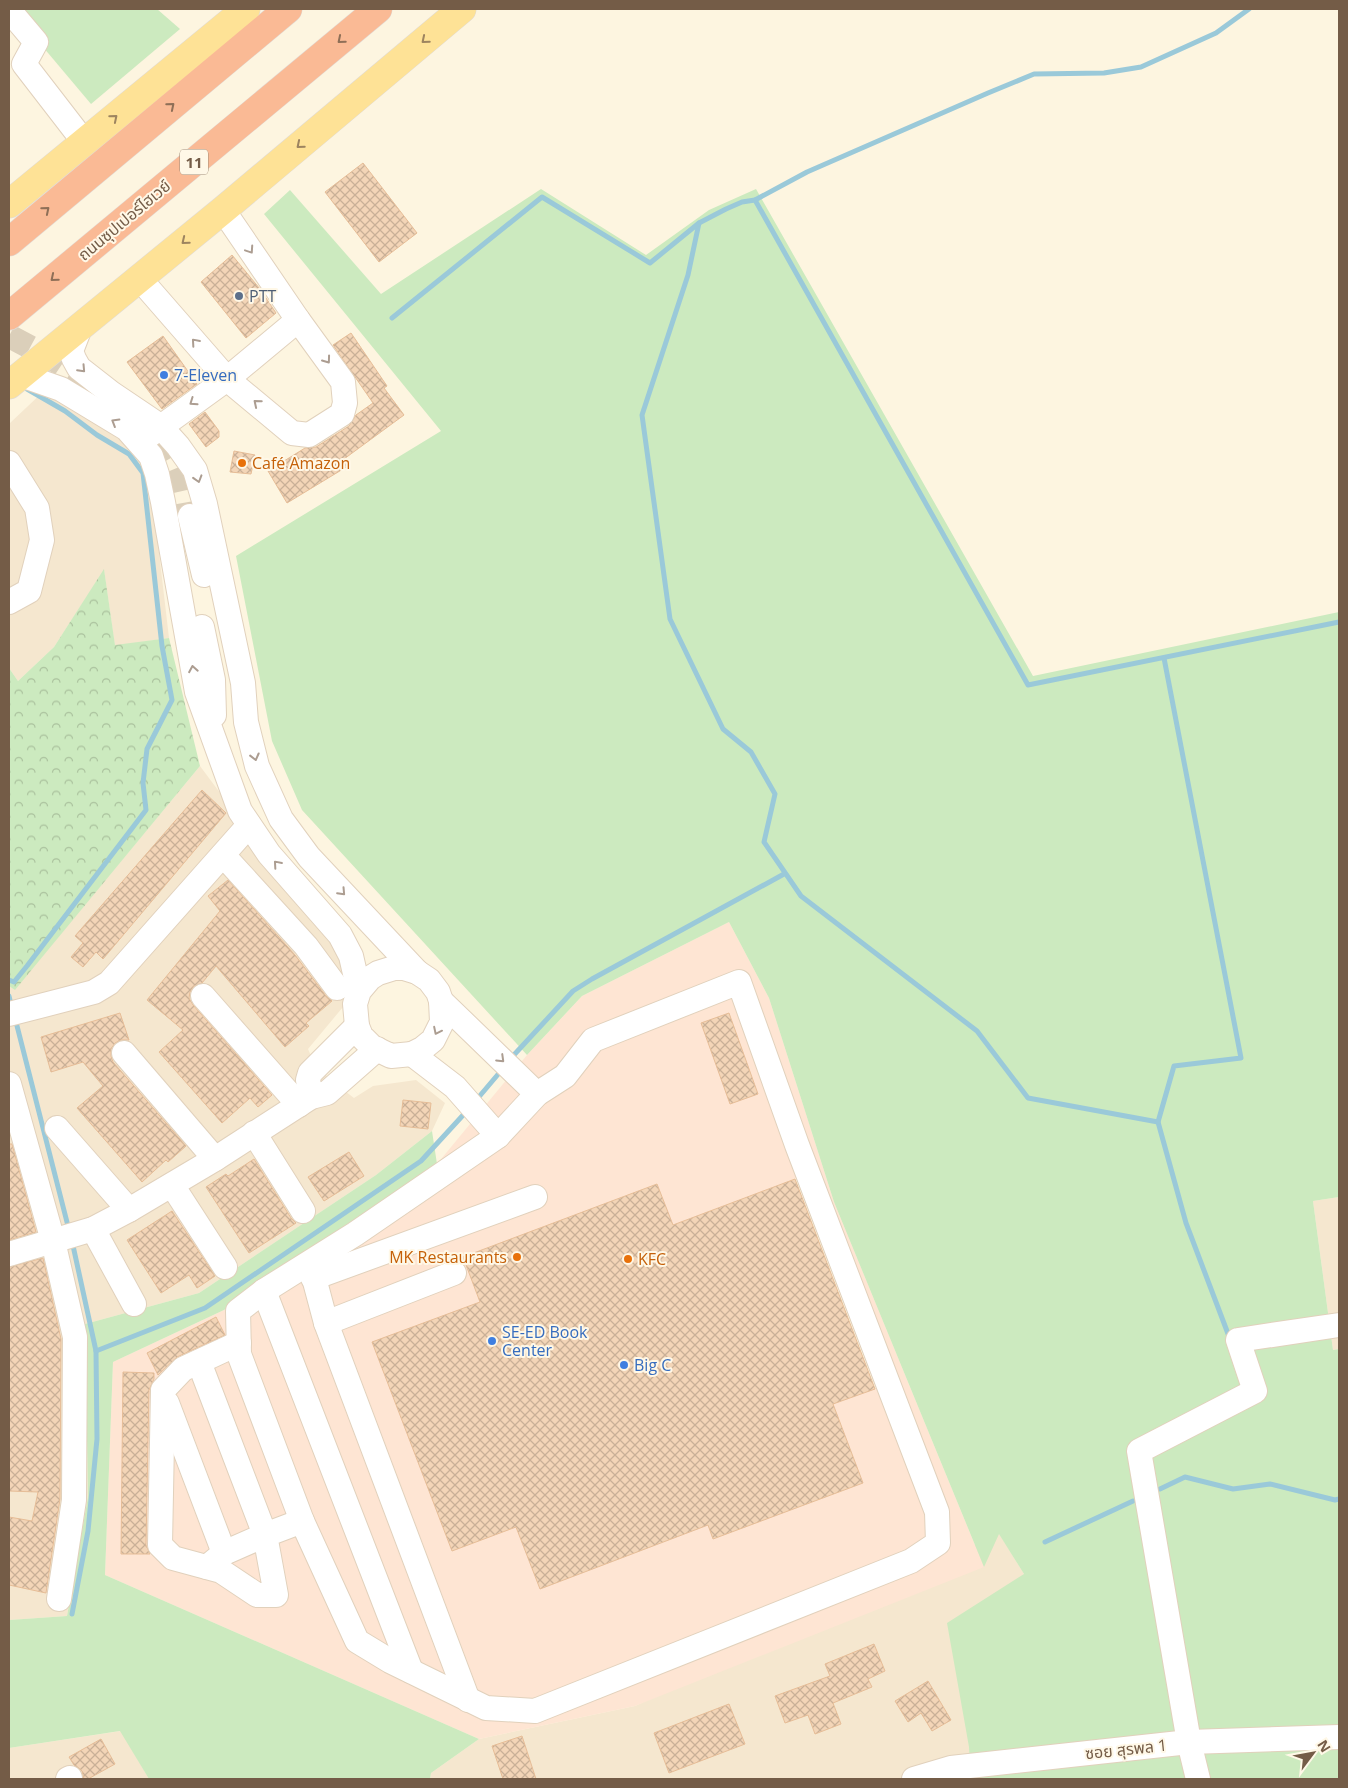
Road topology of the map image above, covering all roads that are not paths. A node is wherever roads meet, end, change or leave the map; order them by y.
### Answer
1 (246, 9) edge
2 (288, 9) edge
3 (378, 9) edge
4 (462, 9) edge
5 (9, 10) edge
6 (85, 143) junction
7 (9, 204) edge
8 (223, 210) junction
9 (9, 242) edge
10 (139, 278) junction
11 (9, 316) edge
12 (298, 320) junction
13 (81, 326) junction
14 (227, 378) junction
15 (15, 380) edge
16 (160, 426) junction
17 (140, 442) junction
18 (9, 463) edge
19 (9, 602) edge
20 (246, 722) junction
21 (214, 739) junction
22 (249, 824) junction
23 (222, 855) junction
24 (417, 972) junction
25 (348, 989) junction
26 (203, 996) dead end
27 (441, 1001) junction
28 (19, 1012) edge
29 (357, 1026) junction
30 (377, 1049) junction
31 (124, 1053) dead end
32 (412, 1054) junction
33 (9, 1084) edge
34 (537, 1094) junction
35 (305, 1101) junction
36 (57, 1128) dead end
37 (254, 1133) junction
38 (498, 1136) junction
39 (216, 1159) junction
40 (172, 1185) junction
41 (535, 1197) dead end
42 (128, 1210) junction
43 (303, 1211) dead end
44 (91, 1230) junction
45 (57, 1240) junction
46 (9, 1254) edge
47 (225, 1267) dead end
48 (312, 1270) junction
49 (454, 1273) dead end
50 (264, 1291) junction
51 (134, 1304) dead end
52 (326, 1323) junction
53 (1339, 1324) edge
54 (239, 1343) junction
55 (199, 1362) junction
56 (162, 1390) junction
57 (302, 1521) junction
58 (265, 1535) junction
59 (215, 1560) junction
60 (59, 1599) dead end
61 (412, 1671) junction
62 (468, 1700) junction
63 (1339, 1737) edge
64 (1190, 1742) junction
65 (914, 1779) edge
66 (1198, 1779) edge

6 -> 1 main road
9 -> 2 highway
3 -> 11 highway, ถนนซุปเปอร์ไฮเวย์ / 11
4 -> 8 main road
5 - 6 street
6 - 7 main road
8 -> 10 main road
8 -> 12 street
10 - 13 main road
14 -> 10 street
12 - 14 street
12 -> 14 street
13 - 15 main road
13 -> 16 street
14 -> 16 street
17 -> 15 street
16 - 17 street
16 -> 20 street
21 -> 17 street
18 - 19 street
20 - 21 street
20 -> 24 street
21 - 22 street
22 - 23 street
25 -> 22 street
23 - 25 street
23 - 28 street
24 - 25 street
24 - 27 street
25 - 29 street
26 - 35 street
27 -> 32 street
27 -> 34 street
29 - 30 street
29 - 35 street
30 - 32 street
30 - 35 street
31 - 39 street
32 - 38 street
33 - 45 street
34 - 38 street
34 - 62 street
35 - 37 street
36 - 42 street
37 - 39 street
37 - 43 street
38 - 48 street
39 - 40 street
40 - 42 street
40 - 47 street
41 - 48 street
42 - 44 street
44 - 45 street
44 - 51 street
45 - 46 street
45 - 60 street
48 - 50 street
48 - 52 street
49 - 52 street
50 - 54 street
50 - 61 street
52 - 62 street
53 - 64 street
54 - 55 street
54 - 57 street
55 - 56 street
55 - 58 street
56 - 59 street
56 - 59 street
57 - 58 street
57 - 61 street
58 - 59 street
58 - 59 street
61 - 62 street
63 - 64 street, ซอย สุรพล 1
64 - 65 street, ซอย สุรพล 1
64 - 66 street

